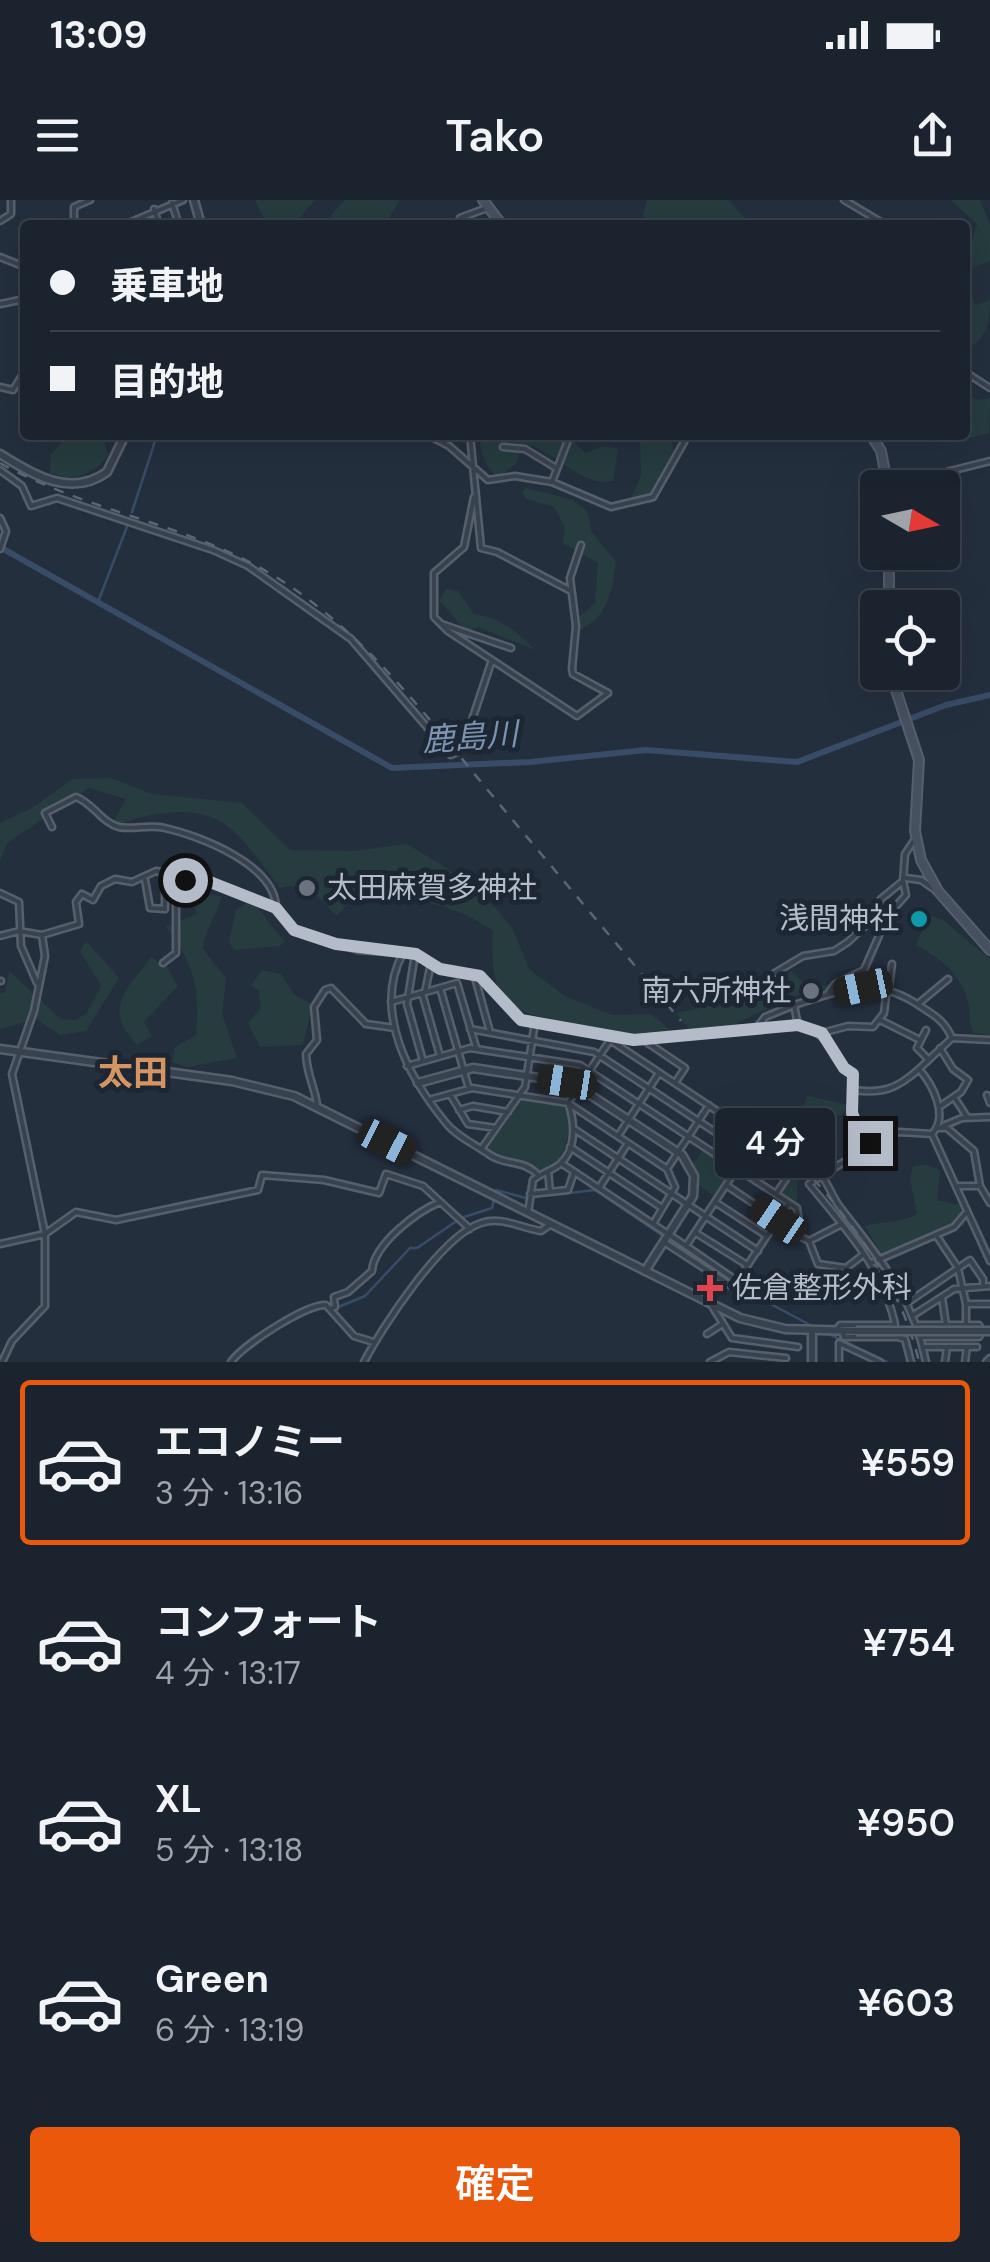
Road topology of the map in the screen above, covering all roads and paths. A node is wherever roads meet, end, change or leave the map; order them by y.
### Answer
1 (11, 200) edge
2 (90, 200) edge
3 (182, 200) edge
4 (844, 200) edge
5 (172, 203) junction
6 (486, 204) edge
7 (154, 209) junction
8 (0, 220) edge
9 (74, 220) edge
10 (140, 220) edge
11 (157, 220) edge
12 (177, 220) edge
13 (460, 220) edge
14 (878, 220) edge
15 (20, 379) edge
16 (0, 387) edge
17 (123, 440) edge
18 (438, 440) edge
19 (470, 440) edge
20 (568, 440) edge
21 (685, 440) edge
22 (875, 440) edge
23 (880, 440) edge
24 (880, 447) junction
25 (502, 448) dead end
26 (0, 454) edge
27 (990, 460) edge
28 (556, 468) junction
29 (0, 470) edge
30 (471, 470) junction
31 (884, 470) edge
32 (952, 470) edge
33 (552, 482) junction
34 (474, 498) junction
35 (0, 518) edge
36 (581, 545) dead end
37 (0, 548) edge
38 (572, 591) junction
39 (441, 624) junction
40 (511, 648) dead end
41 (492, 660) junction
42 (896, 690) edge
43 (52, 827) dead end
44 (915, 839) junction
45 (165, 874) junction
46 (144, 878) junction
47 (904, 879) junction
48 (185, 880) junction
49 (938, 891) junction
50 (0, 893) edge
51 (276, 908) junction
52 (19, 931) junction
53 (42, 935) junction
54 (0, 936) edge
55 (990, 950) edge
56 (403, 953) junction
57 (416, 954) junction
58 (431, 963) junction
59 (163, 964) dead end
60 (892, 964) dead end
61 (862, 972) junction
62 (474, 974) junction
63 (768, 977) dead end
64 (948, 979) dead end
65 (37, 983) junction
66 (872, 986) junction
67 (888, 987) junction
68 (440, 988) junction
69 (423, 993) junction
70 (827, 995) junction
71 (407, 998) junction
72 (392, 1002) junction
73 (918, 1004) junction
74 (794, 1005) junction
75 (880, 1020) junction
76 (536, 1022) junction
77 (798, 1025) junction
78 (395, 1028) junction
79 (470, 1029) junction
80 (755, 1030) junction
81 (926, 1030) dead end
82 (490, 1032) junction
83 (822, 1033) junction
84 (533, 1038) junction
85 (641, 1038) junction
86 (952, 1038) junction
87 (920, 1040) junction
88 (990, 1040) edge
89 (476, 1048) junction
90 (940, 1048) junction
91 (0, 1049) edge
92 (17, 1050) junction
93 (458, 1051) junction
94 (600, 1055) junction
95 (440, 1056) junction
96 (530, 1056) junction
97 (928, 1058) junction
98 (423, 1061) junction
99 (407, 1066) junction
100 (918, 1068) junction
101 (464, 1069) junction
102 (590, 1071) junction
103 (660, 1073) junction
104 (527, 1076) junction
105 (418, 1083) junction
106 (675, 1083) junction
107 (579, 1087) junction
108 (650, 1088) junction
109 (469, 1089) junction
110 (854, 1090) junction
111 (450, 1094) junction
112 (520, 1095) junction
113 (988, 1095) dead end
114 (954, 1097) junction
115 (432, 1099) junction
116 (568, 1103) junction
117 (990, 1103) edge
118 (639, 1104) junction
119 (708, 1105) junction
120 (317, 1106) junction
121 (939, 1106) junction
122 (460, 1110) junction
123 (508, 1112) junction
124 (967, 1118) junction
125 (990, 1118) edge
126 (629, 1120) junction
127 (698, 1120) junction
128 (468, 1124) junction
129 (938, 1127) junction
130 (496, 1128) junction
131 (574, 1129) junction
132 (716, 1132) junction
133 (932, 1134) junction
134 (462, 1135) junction
135 (618, 1136) junction
136 (688, 1136) junction
137 (863, 1142) junction
138 (628, 1143) junction
139 (570, 1147) junction
140 (482, 1148) junction
141 (678, 1152) junction
142 (747, 1153) junction
143 (618, 1158) junction
144 (561, 1163) junction
145 (667, 1168) junction
146 (737, 1168) junction
147 (548, 1171) junction
148 (574, 1172) junction
149 (609, 1173) junction
150 (820, 1174) junction
151 (538, 1175) junction
152 (726, 1185) junction
153 (957, 1186) junction
154 (980, 1186) junction
155 (599, 1188) junction
156 (550, 1192) junction
157 (672, 1194) junction
158 (776, 1194) junction
159 (529, 1197) junction
160 (440, 1202) junction
161 (715, 1202) junction
162 (790, 1203) junction
163 (990, 1203) edge
164 (688, 1205) junction
165 (663, 1209) junction
166 (528, 1213) junction
167 (965, 1214) junction
168 (706, 1216) junction
169 (778, 1220) junction
170 (550, 1224) junction
171 (652, 1224) junction
172 (842, 1224) junction
173 (470, 1229) junction
174 (695, 1232) junction
175 (46, 1234) junction
176 (936, 1235) junction
177 (768, 1236) junction
178 (666, 1239) junction
179 (809, 1241) junction
180 (0, 1244) edge
181 (686, 1246) junction
182 (758, 1251) junction
183 (864, 1254) junction
184 (881, 1260) junction
185 (990, 1261) edge
186 (871, 1262) junction
187 (746, 1266) junction
188 (958, 1268) junction
189 (645, 1271) junction
190 (737, 1280) junction
191 (986, 1286) edge
192 (964, 1288) junction
193 (942, 1297) junction
194 (906, 1302) junction
195 (711, 1304) junction
196 (966, 1304) junction
197 (990, 1304) edge
198 (329, 1310) junction
199 (912, 1316) junction
200 (966, 1324) junction
201 (721, 1325) junction
202 (896, 1325) junction
203 (919, 1325) junction
204 (946, 1325) junction
205 (839, 1331) junction
206 (986, 1331) edge
207 (812, 1332) junction
208 (707, 1334) dead end
209 (897, 1337) junction
210 (921, 1337) junction
211 (373, 1342) junction
212 (786, 1346) junction
213 (798, 1347) dead end
214 (923, 1347) junction
215 (967, 1347) junction
216 (977, 1347) dead end
217 (947, 1348) junction
218 (736, 1352) junction
219 (752, 1354) junction
220 (769, 1359) edge
221 (717, 1360) edge
222 (786, 1360) edge
223 (2, 1362) edge
224 (231, 1362) edge
225 (364, 1362) edge
226 (710, 1362) edge
227 (736, 1362) edge
228 (752, 1362) edge
229 (812, 1362) edge
230 (839, 1362) edge
231 (880, 1362) edge
232 (911, 1362) edge
233 (926, 1362) edge
234 (944, 1362) edge
235 (964, 1362) edge

1 - 8 street
2 - 9 street
3 - 5 street
4 - 14 street
5 - 7 street
5 - 12 street
6 - 13 street
7 - 10 street
7 - 11 street
15 - 16 street
17 - 26 street
18 - 30 street
19 - 30 street
20 - 28 street
21 - 33 street
22 - 24 main road
23 - 24 street
24 - 31 main road
25 - 28 street
27 - 32 street
28 - 33 street
29 - 41 street
30 - 33 street
30 - 34 street
34 - 38 street
34 - 39 street
35 - 37 street
36 - 38 street
38 - 41 street
39 - 40 street
39 - 41 street
42 - 44 main road
43 - 51 street
44 - 47 street
44 - 49 main road
45 - 46 street
45 - 46 street
45 - 48 street
46 - 53 street
47 - 49 street
47 - 61 street
47 - 63 street
48 - 51 street
48 - 59 street
49 - 55 main road
50 - 52 street
51 - 56 street
52 - 53 street
52 - 54 street
52 - 65 street
53 - 65 street
56 - 57 street
56 - 72 street
57 - 58 street
57 - 71 street
58 - 62 street
58 - 69 street
60 - 67 street
61 - 66 street
61 - 70 street
62 - 76 street
62 - 82 street
64 - 73 street
65 - 92 street
66 - 67 street
66 - 70 street
67 - 73 street
67 - 75 street
68 - 69 street
68 - 79 street
68 - 93 street
69 - 71 street
69 - 95 street
70 - 74 street
71 - 72 street
71 - 98 street
72 - 78 street
73 - 86 street
74 - 77 street
74 - 80 street
75 - 83 street
75 - 87 street
76 - 84 street
76 - 85 street
77 - 80 street
77 - 83 street
78 - 99 street
78 - 120 street
79 - 82 street
79 - 89 street
80 - 85 street
81 - 87 street
82 - 84 street
83 - 110 street
84 - 94 street
84 - 96 street
85 - 106 street
86 - 88 street
86 - 90 street
87 - 97 street
89 - 93 street
89 - 96 street
90 - 97 street
90 - 114 street
91 - 92 street
92 - 120 street
92 - 175 street
93 - 95 street
93 - 101 street
94 - 102 street
94 - 103 street
94 - 108 street
95 - 98 street
96 - 102 street
96 - 104 street
97 - 100 street
98 - 99 street
99 - 105 street
100 - 110 street
100 - 121 street
101 - 104 street
101 - 105 street
101 - 109 street
102 - 107 street
102 - 118 street
103 - 106 street
103 - 108 street
104 - 107 street
104 - 112 street
105 - 115 street
106 - 119 street
107 - 116 street
107 - 126 street
108 - 118 street
108 - 127 street
109 - 111 street
109 - 112 street
110 - 137 street
111 - 115 street
111 - 122 street
112 - 116 street
112 - 123 street
113 - 117 street
114 - 121 street
114 - 124 street
115 - 134 street
116 - 131 street
116 - 135 street
118 - 126 street
118 - 136 street
119 - 127 street
119 - 132 street
120 - 166 street
121 - 129 street
122 - 123 street
122 - 128 street
123 - 130 street
124 - 125 street
124 - 129 street
126 - 135 street
126 - 141 street
127 - 132 street
127 - 136 street
128 - 130 street
128 - 134 street
129 - 133 street
129 - 154 street
130 - 140 street
131 - 139 street
131 - 143 street
132 - 142 street
133 - 137 street
133 - 153 street
134 - 140 street
135 - 138 street
136 - 141 street
136 - 146 street
137 - 150 street
138 - 143 street
138 - 145 street
139 - 144 street
139 - 149 street
140 - 151 street
141 - 145 street
141 - 164 street
142 - 146 street
142 - 158 street
143 - 149 street
143 - 157 street
144 - 147 street
144 - 148 street
145 - 157 street
146 - 152 street
146 - 158 street
147 - 151 street
147 - 156 street
148 - 155 street
148 - 156 street
149 - 155 street
149 - 165 street
150 - 172 street
150 - 184 street
151 - 159 street
152 - 161 street
152 - 169 street
153 - 154 street
153 - 167 street
154 - 163 street
155 - 171 street
156 - 159 street
157 - 164 street
157 - 165 street
158 - 162 street
159 - 166 street
160 - 173 street
160 - 175 street
160 - 198 street
161 - 168 street
161 - 177 street
162 - 169 street
162 - 179 street
164 - 168 street
164 - 178 street
165 - 171 street
166 - 170 street
167 - 176 street
167 - 185 street
168 - 174 street
168 - 182 street
169 - 177 street
170 - 173 street
170 - 189 street
171 - 178 street
172 - 179 street
172 - 183 street
173 - 211 street
174 - 181 street
174 - 187 street
175 - 180 street
175 - 223 street
176 - 184 street
176 - 188 street
177 - 182 street
178 - 181 street
178 - 189 street
178 - 190 street
179 - 183 street
181 - 190 street
182 - 187 street
183 - 186 street
184 - 186 street
184 - 194 street
186 - 202 street
187 - 190 street
188 - 191 street
188 - 192 street
188 - 194 street
189 - 195 street
191 - 192 street
192 - 193 street
192 - 196 street
193 - 199 street
193 - 204 street
194 - 199 street
195 - 201 street
195 - 207 street
196 - 197 street
196 - 200 street
198 - 211 street
198 - 224 street
199 - 203 street
200 - 204 street
200 - 206 street
201 - 208 street
201 - 212 street
202 - 205 street
202 - 209 street
203 - 204 street
203 - 210 street
205 - 206 street, bridge
205 - 207 street
205 - 209 street
206 - 210 street
207 - 229 street
209 - 232 street
210 - 214 street
211 - 225 street
212 - 213 street
212 - 222 street
214 - 217 street
214 - 233 street
215 - 216 street
215 - 217 street
215 - 235 street
217 - 234 street
218 - 219 street
218 - 221 street
218 - 227 street
219 - 220 street
219 - 228 street
220 - 222 street
221 - 226 street
230 - 231 street

